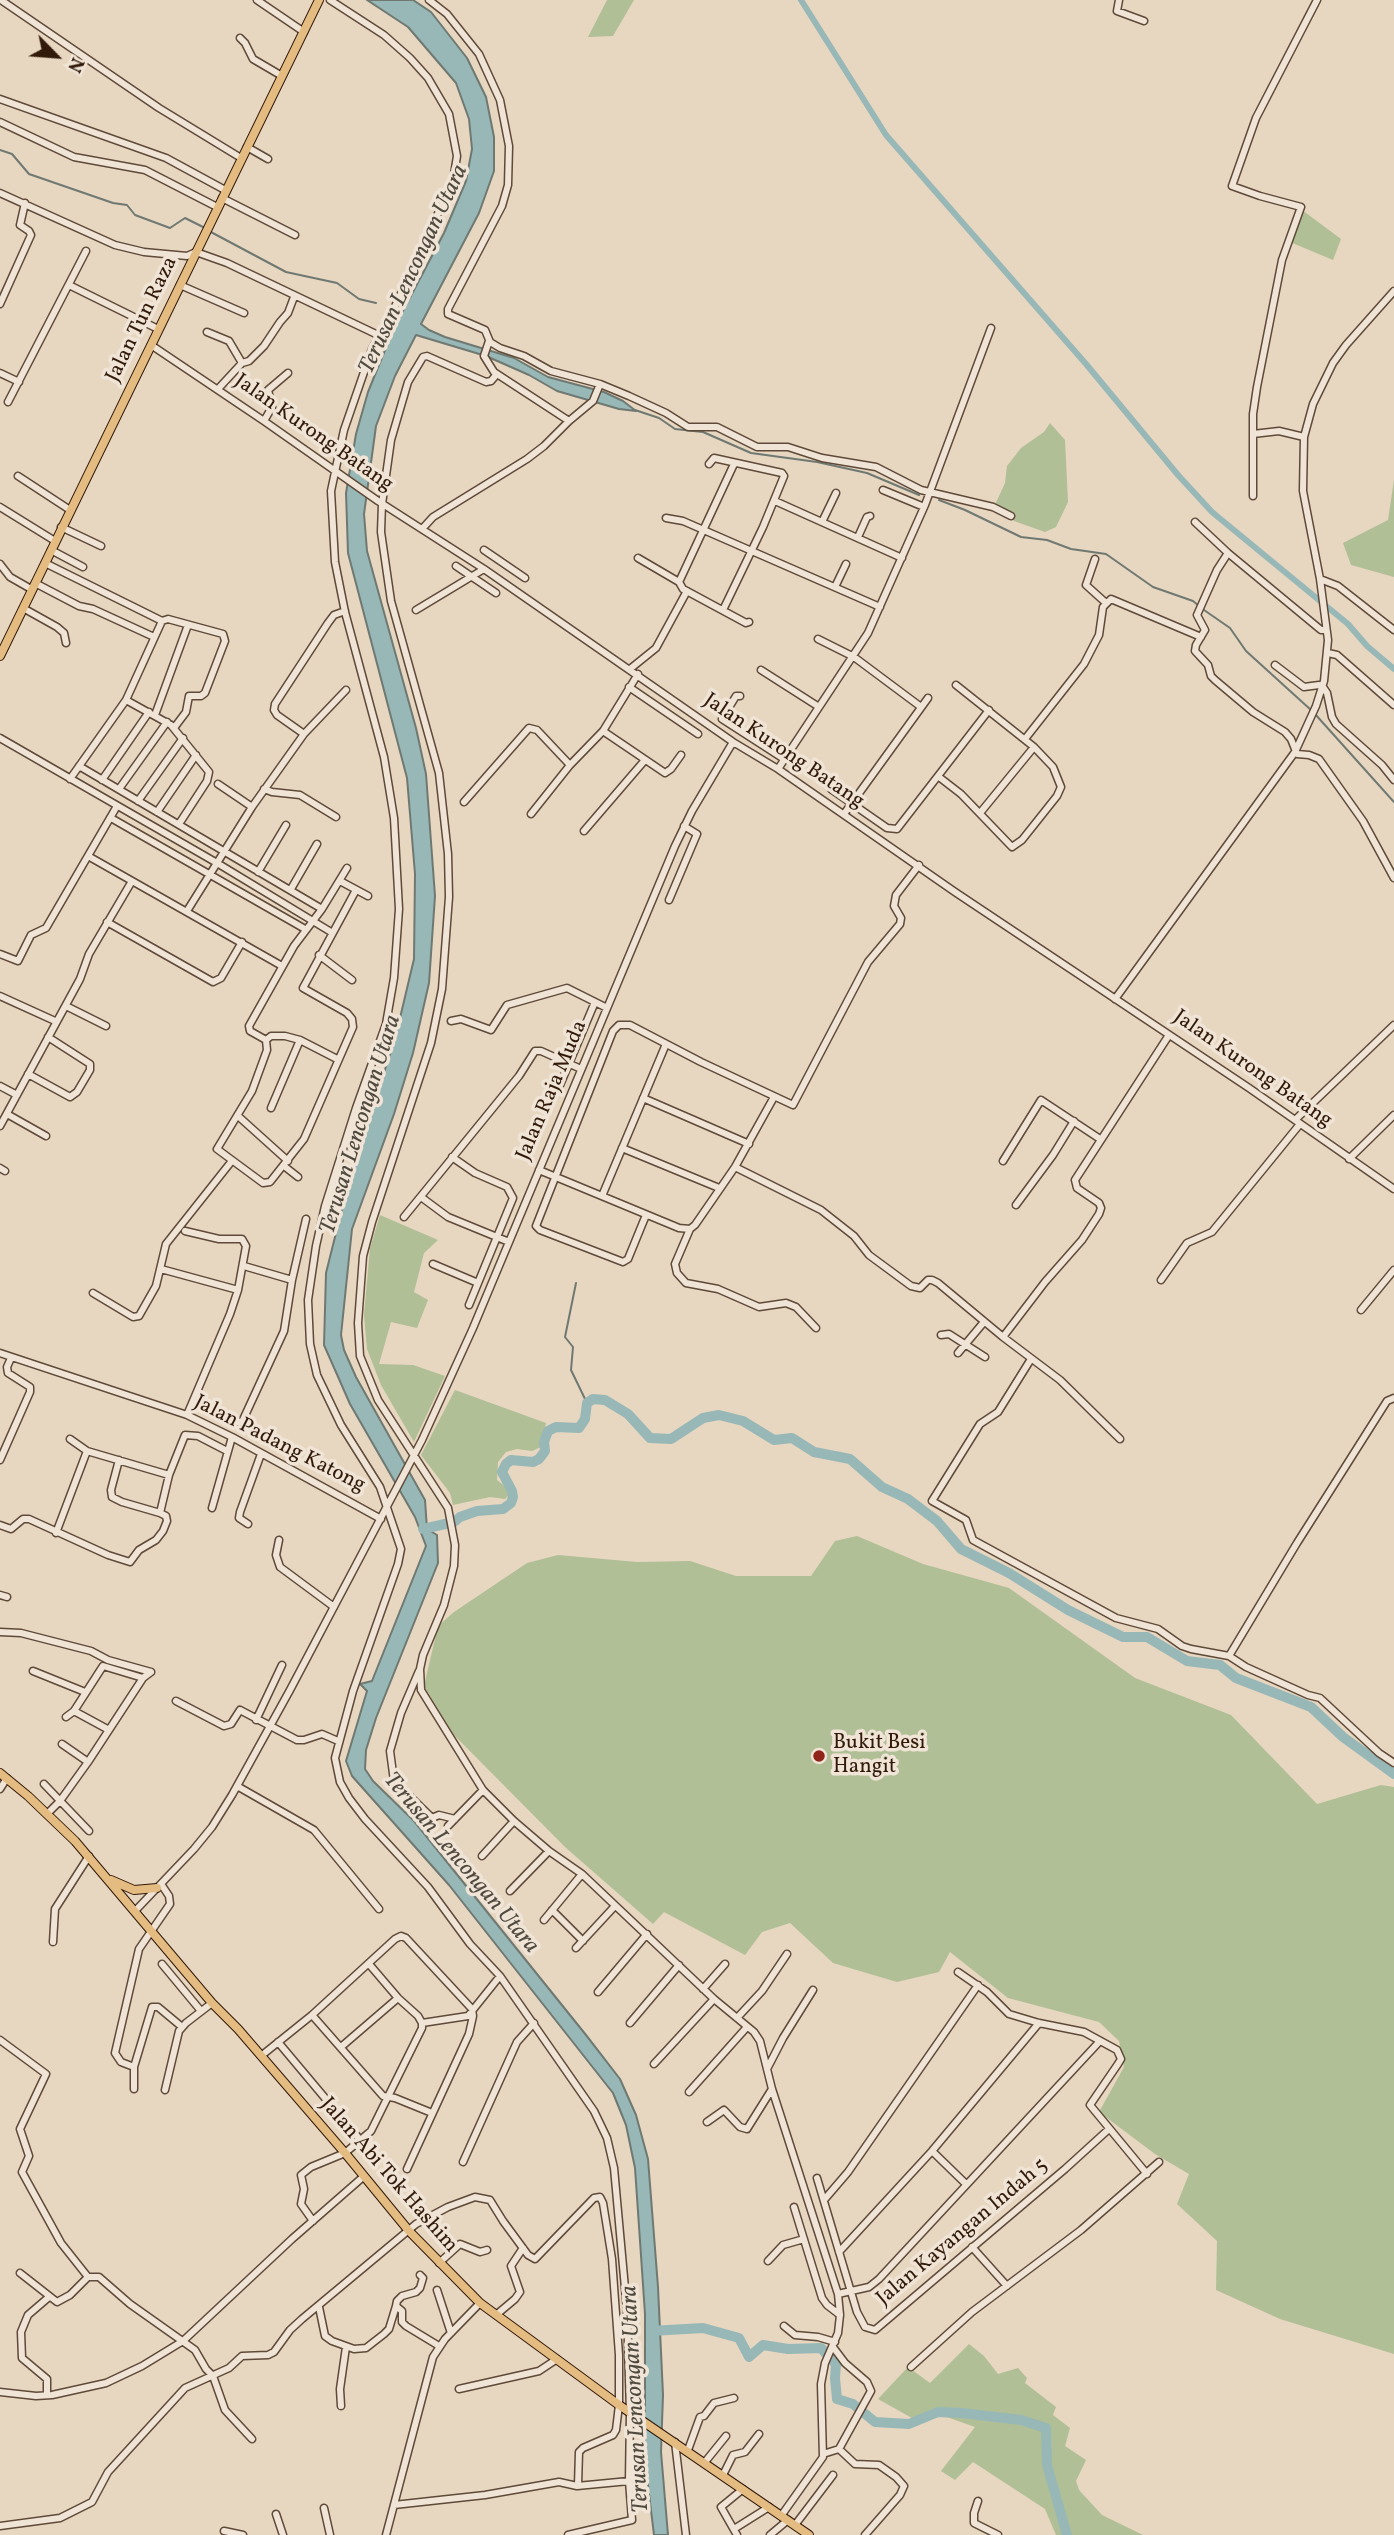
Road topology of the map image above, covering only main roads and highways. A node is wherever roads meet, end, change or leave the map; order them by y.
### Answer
1 (319, 0) edge
2 (0, 656) edge
3 (3, 1776) edge
4 (108, 1879) junction
5 (159, 1886) road end
6 (809, 2535) edge

1 - 2 main road, Jalan Tun Raza
3 - 4 main road, Jalan Abi Tok Hashim
4 - 5 main road
4 - 6 main road, Jalan Abi Tok Hashim

